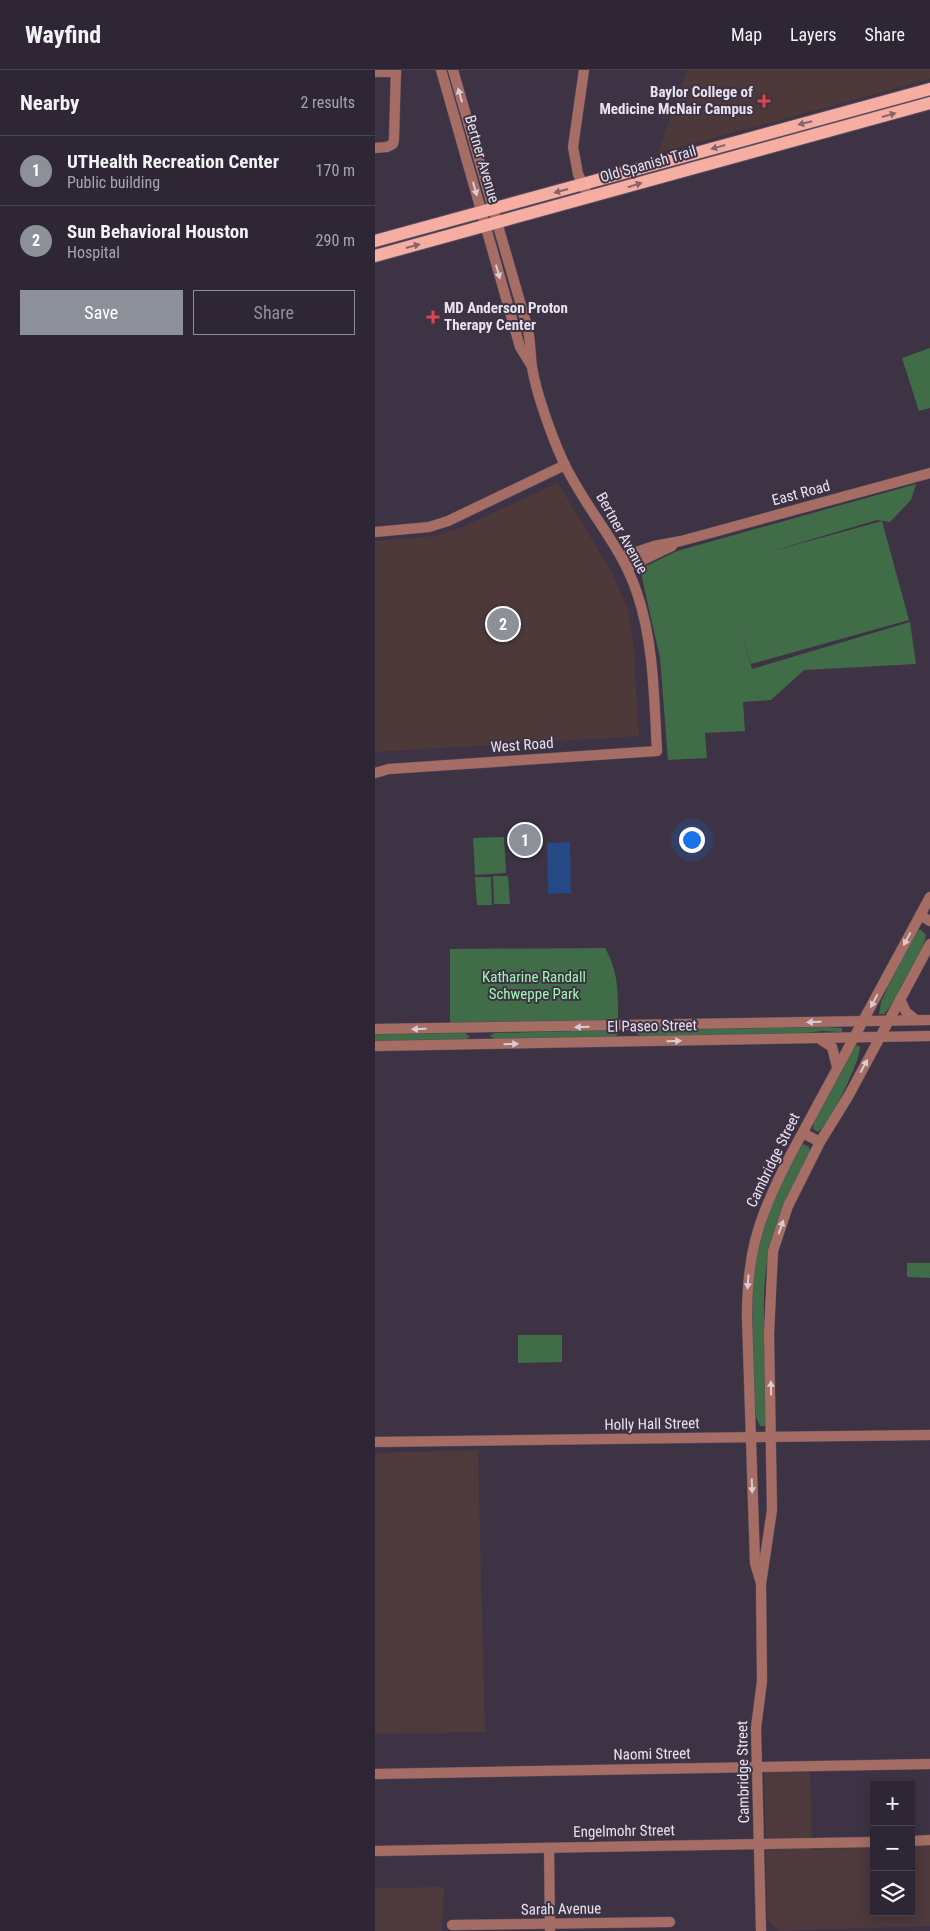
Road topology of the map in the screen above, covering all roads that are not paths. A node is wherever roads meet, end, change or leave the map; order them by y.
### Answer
1 (441, 70) edge
2 (453, 70) edge
3 (584, 70) edge
4 (396, 71) edge
5 (375, 72) edge
6 (930, 89) edge
7 (930, 103) edge
8 (844, 113) junction
9 (849, 127) junction
10 (375, 148) edge
11 (584, 185) junction
12 (588, 199) junction
13 (489, 218) junction
14 (375, 241) edge
15 (375, 256) edge
16 (565, 465) junction
17 (930, 473) edge
18 (375, 532) edge
19 (625, 562) junction
20 (657, 750) joint
21 (375, 766) edge
22 (389, 769) junction
23 (375, 773) edge
24 (930, 897) edge
25 (920, 915) junction
26 (930, 921) edge
27 (930, 944) edge
28 (900, 999) junction
29 (888, 1020) junction
30 (916, 1020) junction
31 (930, 1020) edge
32 (863, 1021) junction
33 (628, 1026) junction
34 (482, 1028) junction
35 (375, 1029) edge
36 (930, 1036) edge
37 (854, 1037) junction
38 (879, 1037) junction
39 (814, 1038) junction
40 (625, 1042) junction
41 (482, 1045) junction
42 (375, 1046) edge
43 (837, 1066) junction
44 (803, 1133) junction
45 (820, 1142) junction
46 (930, 1434) edge
47 (750, 1437) junction
48 (771, 1437) junction
49 (375, 1442) edge
50 (761, 1584) junction
51 (930, 1764) edge
52 (758, 1767) junction
53 (375, 1774) edge
54 (930, 1840) edge
55 (915, 1841) edge
56 (870, 1842) edge
57 (759, 1844) junction
58 (549, 1848) junction
59 (375, 1851) edge
60 (670, 1922) dead end
61 (452, 1925) dead end
62 (550, 1928) edge
63 (761, 1931) edge

1 -> 13 street, Bertner Avenue
13 -> 2 street, Bertner Avenue
3 - 11 street
4 - 5 street
4 - 10 street
6 - 8 main road, Old Spanish Trail
9 -> 7 main road, Old Spanish Trail
8 - 9 main road
8 -> 11 main road, Old Spanish Trail
12 -> 9 main road, Old Spanish Trail
11 - 12 street
11 -> 13 main road, Old Spanish Trail
12 - 13 main road, Old Spanish Trail
13 - 14 main road, Old Spanish Trail
15 -> 13 main road, Old Spanish Trail
13 - 16 street, Bertner Avenue
16 - 18 street
16 - 19 street, Bertner Avenue
17 - 19 street, East Road
19 - 20 street, Bertner Avenue
20 - 22 street, West Road
21 - 22 street, West Road
22 - 23 street, West Road
24 - 25 street, Cambridge Street
25 - 26 street
25 -> 32 street, Cambridge Street
27 - 28 street, Cambridge Street
28 - 29 street, Cambridge Street
28 - 30 street
29 - 30 street, El Paseo Street
29 - 32 street, El Paseo Street
29 - 38 street, Cambridge Street
30 - 31 street, El Paseo Street
32 -> 33 street, El Paseo Street
32 - 37 street, Cambridge Street
33 -> 34 street, El Paseo Street
33 - 40 street
34 -> 35 street, El Paseo Street
34 - 41 street
36 - 38 street, El Paseo Street
37 - 38 street, El Paseo Street
37 - 39 street, El Paseo Street
37 - 43 street, Cambridge Street
45 -> 38 street, Cambridge Street
40 -> 39 street, El Paseo Street
39 - 43 street
41 -> 40 street, El Paseo Street
41 - 42 street, El Paseo Street
43 - 44 street, Cambridge Street
44 - 45 street
44 -> 47 street, Cambridge Street
48 -> 45 street, Cambridge Street
46 - 48 street, Holly Hall Street
47 - 48 street, Holly Hall Street
47 - 49 street, Holly Hall Street
47 -> 50 street, Cambridge Street
48 - 50 street, Cambridge Street
50 - 52 street, Cambridge Street
51 - 52 street, Naomi Street
52 - 53 street, Naomi Street
52 - 57 street, Cambridge Street
54 - 55 street
56 - 57 street, Engelmohr Street
57 - 58 street, Engelmohr Street
57 - 63 street, Cambridge Street
58 - 59 street, Engelmohr Street
58 - 62 street
60 - 62 street, Sarah Avenue
61 - 62 street, Sarah Avenue

